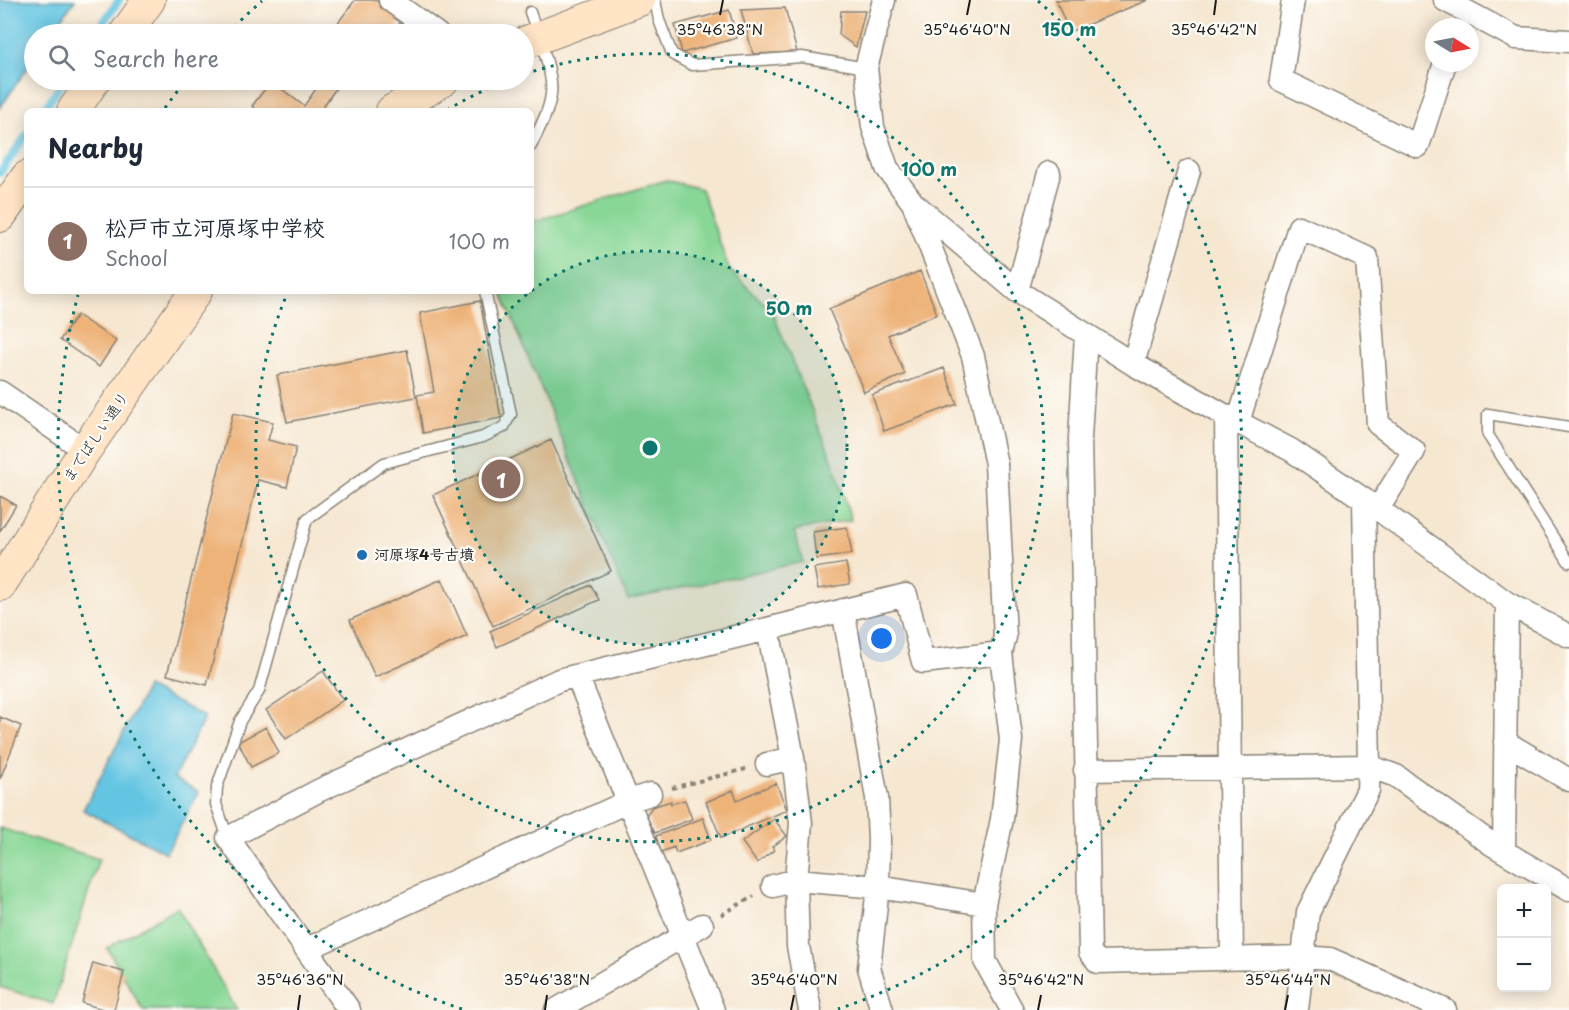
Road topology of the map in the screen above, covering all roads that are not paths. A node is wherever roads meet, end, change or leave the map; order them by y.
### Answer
1 (149, 0) edge
2 (390, 0) edge
3 (639, 0) edge
4 (656, 0) edge
5 (884, 0) edge
6 (1293, 0) edge
7 (1455, 12) edge
8 (133, 24) edge
9 (423, 24) edge
10 (534, 30) edge
11 (534, 37) edge
12 (1569, 40) edge
13 (866, 68) junction
14 (1442, 72) edge
15 (87, 90) edge
16 (427, 90) edge
17 (75, 108) edge
18 (397, 108) edge
19 (534, 140) edge
20 (1189, 171) dead end
21 (1049, 173) dead end
22 (24, 181) edge
23 (913, 203) junction
24 (0, 216) edge
25 (1017, 291) junction
26 (194, 294) edge
27 (486, 294) edge
28 (1086, 336) junction
29 (1133, 364) junction
30 (0, 392) edge
31 (1232, 419) junction
32 (1569, 427) edge
33 (85, 450) junction
34 (1371, 505) junction
35 (1569, 562) edge
36 (0, 585) edge
37 (1507, 603) junction
38 (843, 610) junction
39 (768, 629) junction
40 (1569, 636) edge
41 (1001, 653) junction
42 (577, 676) junction
43 (1505, 742) junction
44 (793, 758) junction
45 (767, 764) road end
46 (1369, 766) junction
47 (1230, 769) junction
48 (1085, 770) junction
49 (1569, 780) edge
50 (640, 797) junction
51 (228, 838) junction
52 (1504, 851) junction
53 (796, 880) junction
54 (772, 886) road end
55 (878, 886) junction
56 (1569, 890) edge
57 (984, 904) junction
58 (692, 931) junction
59 (307, 949) junction
60 (1302, 957) junction
61 (1232, 958) junction
62 (349, 1010) edge
63 (556, 1010) edge
64 (713, 1010) edge
65 (810, 1010) edge
66 (882, 1010) edge
67 (1012, 1010) edge
68 (1297, 1010) edge
69 (1445, 1010) edge

1 - 8 street
2 - 9 street
3 - 10 street
4 - 13 lane
5 - 13 street
6 - 14 street
7 - 12 street
11 - 19 lane
13 - 23 street
15 - 17 street
16 - 18 street
20 - 29 street
21 - 25 street
22 - 24 street
23 - 25 street
23 - 41 street
25 - 28 street
26 - 33 street, までばしい通り
27 - 51 lane
28 - 29 street
28 - 48 street
29 - 31 street
30 - 33 street
31 - 34 street
31 - 34 street
31 - 47 street
32 - 35 lane
33 - 36 street, までばしい通り
34 - 37 street
34 - 46 street
37 - 40 street
37 - 43 street
38 - 39 street
38 - 41 street
38 - 55 street
39 - 42 street
39 - 44 street
41 - 57 street
42 - 50 street
42 - 51 street
43 - 49 street
43 - 52 street
44 - 45 street
44 - 53 street
46 - 47 street
46 - 52 street
46 - 60 street
47 - 48 street
47 - 61 street
48 - 61 street
50 - 58 street
50 - 59 street
51 - 59 street
52 - 56 street
53 - 54 street
53 - 55 street
53 - 65 street
55 - 57 street
55 - 66 street
57 - 67 street
58 - 63 street
58 - 64 street
59 - 62 street
60 - 61 street
60 - 68 street
60 - 69 street

